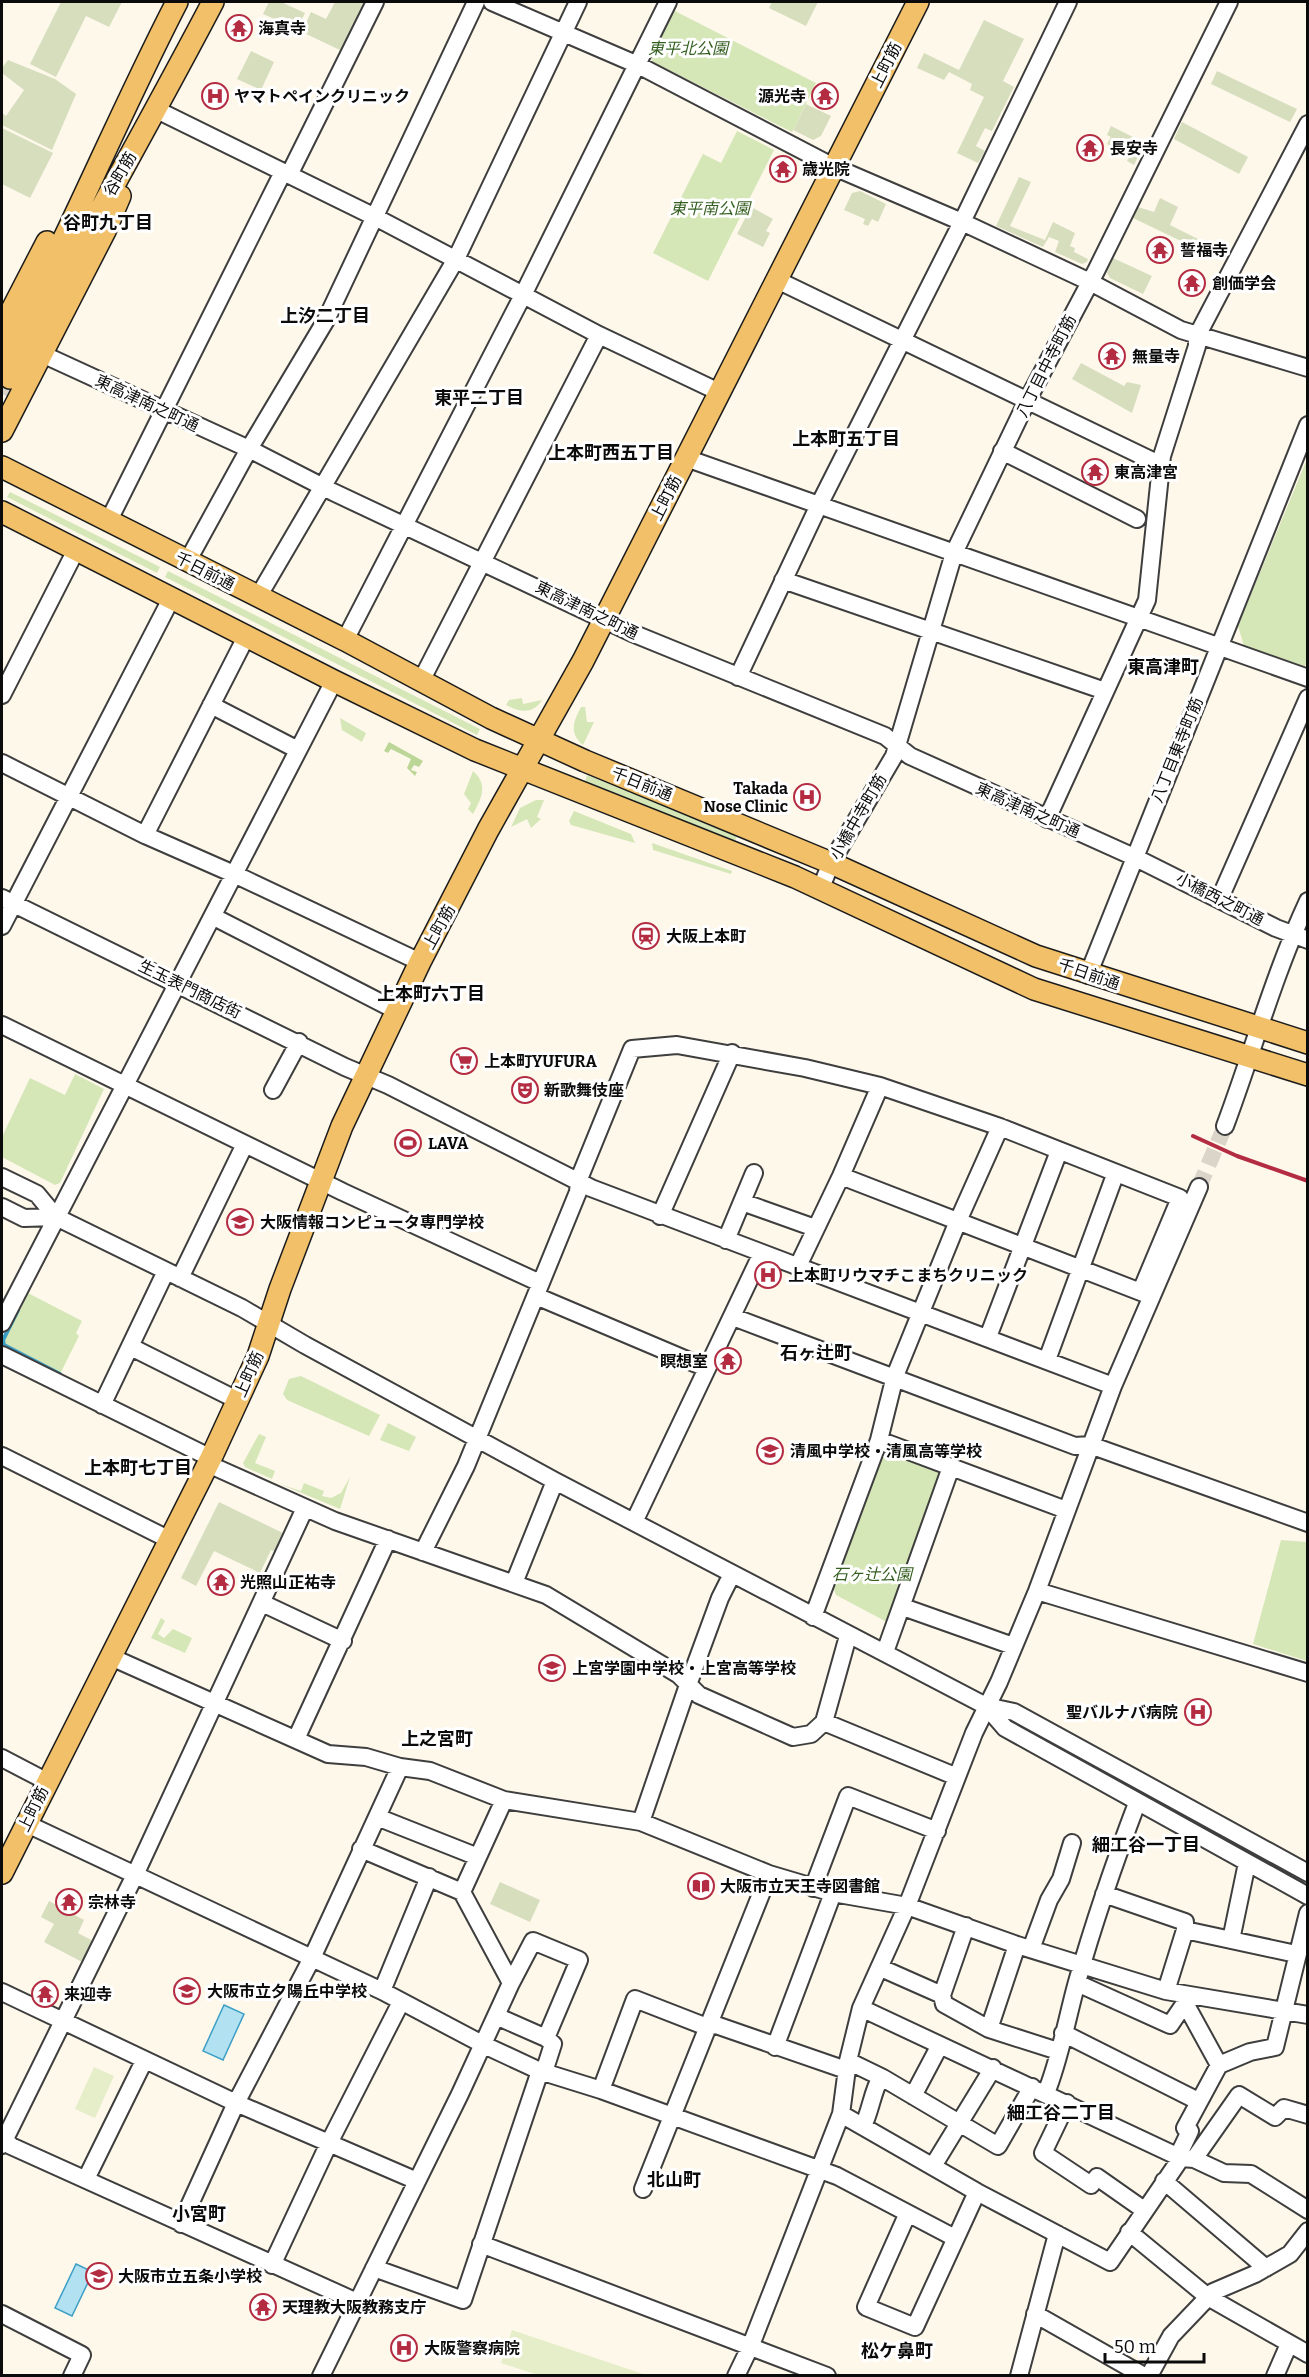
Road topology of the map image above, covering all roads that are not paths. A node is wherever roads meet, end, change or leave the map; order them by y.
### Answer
1 (177, 2) edge
2 (213, 2) edge
3 (375, 2) edge
4 (476, 2) edge
5 (492, 2) edge
6 (578, 2) edge
7 (668, 2) edge
8 (918, 2) edge
9 (1068, 2) edge
10 (1229, 2) edge
11 (562, 33) junction
12 (638, 65) junction
13 (129, 95) junction
14 (157, 110) junction
15 (1308, 124) edge
16 (834, 167) junction
17 (286, 173) junction
18 (375, 217) junction
19 (962, 222) junction
20 (456, 259) junction
21 (777, 280) junction
22 (1090, 282) junction
23 (524, 295) junction
24 (2, 328) edge
25 (599, 335) junction
26 (1197, 336) junction
27 (903, 341) junction
28 (42, 354) junction
29 (1308, 368) edge
30 (6, 369) edge
31 (719, 392) junction
32 (1027, 401) junction
33 (163, 410) junction
34 (1308, 425) edge
35 (2, 430) edge
36 (249, 449) junction
37 (1002, 451) junction
38 (686, 458) junction
39 (1161, 465) junction
40 (2, 466) edge
41 (321, 486) junction
42 (818, 507) junction
43 (2, 512) edge
44 (108, 522) junction
45 (1145, 523) junction
46 (404, 525) junction
47 (76, 550) junction
48 (954, 553) junction
49 (483, 561) junction
50 (187, 562) junction
51 (783, 579) junction
52 (258, 597) junction
53 (171, 599) junction
54 (603, 618) junction
55 (1141, 618) junction
56 (929, 631) junction
57 (246, 637) junction
58 (345, 640) junction
59 (1219, 647) junction
60 (738, 677) junction
61 (1308, 678) edge
62 (334, 681) junction
63 (421, 681) junction
64 (1105, 691) junction
65 (2, 695) edge
66 (1308, 698) edge
67 (211, 705) junction
68 (540, 739) junction
69 (897, 744) junction
70 (298, 750) junction
71 (2, 763) edge
72 (522, 769) junction
73 (68, 797) junction
74 (1047, 819) junction
75 (145, 836) junction
76 (1134, 856) junction
77 (831, 863) junction
78 (236, 875) junction
79 (820, 890) junction
80 (1220, 898) junction
81 (7, 901) edge
82 (1308, 901) edge
83 (214, 916) junction
84 (2, 926) edge
85 (1300, 937) edge
86 (420, 962) junction
87 (1088, 975) junction
88 (178, 983) junction
89 (397, 1011) junction
90 (2, 1025) edge
91 (1258, 1028) junction
92 (299, 1042) junction
93 (1308, 1043) edge
94 (732, 1053) junction
95 (1250, 1058) junction
96 (1308, 1075) edge
97 (366, 1076) junction
98 (123, 1085) junction
99 (880, 1086) junction
100 (273, 1090) dead end
101 (1225, 1126) tunnel mouth
102 (1000, 1127) junction
103 (245, 1144) junction
104 (1059, 1151) junction
105 (753, 1173) dead end
106 (1115, 1175) junction
107 (841, 1176) junction
108 (2, 1177) edge
109 (579, 1179) junction
110 (321, 1181) junction
111 (1199, 1187) tunnel mouth
112 (742, 1202) junction
113 (2, 1207) edge
114 (660, 1216) junction
115 (56, 1217) junction
116 (958, 1221) junction
117 (815, 1228) junction
118 (726, 1240) junction
119 (1023, 1245) junction
120 (762, 1254) junction
121 (798, 1266) junction
122 (1080, 1268) junction
123 (173, 1274) junction
124 (538, 1289) junction
125 (1146, 1293) junction
126 (920, 1311) junction
127 (733, 1317) junction
128 (269, 1322) junction
129 (2, 1323) edge
130 (988, 1337) junction
131 (131, 1347) junction
132 (2, 1355) edge
133 (1047, 1360) junction
134 (706, 1368) junction
135 (895, 1376) junction
136 (1113, 1386) junction
137 (237, 1400) junction
138 (102, 1405) junction
139 (477, 1438) junction
140 (879, 1440) junction
141 (1090, 1445) junction
142 (2, 1456) edge
143 (209, 1461) junction
144 (951, 1467) junction
145 (555, 1481) junction
146 (305, 1509) junction
147 (1065, 1510) junction
148 (634, 1522) junction
149 (1308, 1523) edge
150 (388, 1539) junction
151 (170, 1540) junction
152 (423, 1552) junction
153 (732, 1574) junction
154 (514, 1583) junction
155 (1036, 1591) junction
156 (262, 1603) junction
157 (903, 1607) junction
158 (813, 1617) junction
159 (848, 1636) junction
160 (343, 1641) junction
161 (1013, 1646) junction
162 (885, 1652) junction
163 (111, 1657) junction
164 (1308, 1673) edge
165 (688, 1685) junction
166 (215, 1704) junction
167 (986, 1706) junction
168 (824, 1722) junction
169 (296, 1739) junction
170 (2, 1758) edge
171 (400, 1767) junction
172 (957, 1777) junction
173 (46, 1781) junction
174 (504, 1800) junction
175 (1137, 1803) junction
176 (376, 1817) junction
177 (641, 1822) junction
178 (25, 1823) junction
179 (937, 1831) junction
180 (1072, 1843) dead end
181 (361, 1849) junction
182 (478, 1857) junction
183 (1247, 1863) junction
184 (2, 1873) edge
185 (1308, 1873) edge
186 (769, 1874) junction
187 (135, 1875) junction
188 (429, 1878) junction
189 (813, 1888) junction
190 (462, 1892) junction
191 (833, 1893) junction
192 (1104, 1894) junction
193 (1308, 1896) edge
194 (907, 1906) junction
195 (1308, 1913) edge
196 (966, 1926) junction
197 (1185, 1930) junction
198 (1231, 1940) junction
199 (1024, 1947) junction
200 (1296, 1954) junction
201 (312, 1958) junction
202 (1083, 1963) junction
203 (881, 1968) junction
204 (511, 1983) junction
205 (1077, 1983) junction
206 (382, 1991) junction
207 (1166, 1991) junction
208 (2, 1992) edge
209 (942, 1995) junction
210 (1186, 1999) junction
211 (401, 2002) junction
212 (861, 2008) junction
213 (1283, 2011) junction
214 (1308, 2015) edge
215 (496, 2016) junction
216 (63, 2023) junction
217 (707, 2027) junction
218 (989, 2030) junction
219 (1063, 2033) junction
220 (546, 2038) junction
221 (484, 2045) junction
222 (940, 2045) junction
223 (775, 2047) junction
224 (1058, 2051) junction
225 (144, 2061) junction
226 (1219, 2065) junction
227 (847, 2066) junction
228 (993, 2068) junction
229 (542, 2072) junction
230 (881, 2077) junction
231 (601, 2090) junction
232 (1039, 2090) junction
233 (913, 2096) junction
234 (1198, 2101) junction
235 (236, 2103) junction
236 (1067, 2103) junction
237 (841, 2114) junction
238 (1308, 2115) edge
239 (672, 2116) junction
240 (957, 2123) junction
241 (863, 2126) junction
242 (2, 2140) edge
243 (329, 2143) junction
244 (1184, 2157) junction
245 (933, 2166) junction
246 (820, 2170) junction
247 (86, 2180) junction
248 (417, 2181) junction
249 (1164, 2181) junction
250 (644, 2188) dead end
251 (978, 2192) junction
252 (1144, 2210) junction
253 (1308, 2210) edge
254 (908, 2215) junction
255 (181, 2224) junction
256 (1308, 2231) edge
257 (1129, 2232) junction
258 (1057, 2234) junction
259 (956, 2238) junction
260 (481, 2244) junction
261 (272, 2265) junction
262 (374, 2268) junction
263 (1266, 2268) junction
264 (1208, 2296) junction
265 (357, 2302) junction
266 (2, 2314) edge
267 (1035, 2314) junction
268 (1289, 2344) junction
269 (751, 2345) junction
270 (1308, 2354) edge
271 (72, 2376) edge
272 (321, 2376) edge
273 (736, 2376) edge
274 (827, 2376) edge
275 (1019, 2376) edge
276 (1144, 2376) edge
277 (1149, 2376) edge
278 (1275, 2376) edge

1 - 13 main road, 谷町筋
2 - 14 main road, 谷町筋
3 - 17 street
4 - 18 street
5 - 11 street
6 - 11 street
7 - 12 street
8 - 16 main road, 上町筋
9 - 19 street
10 - 22 street, 八丁目中寺町筋
11 - 12 street
11 - 20 street
12 - 16 street
12 - 23 street
13 - 24 main road
13 - 30 main road, 谷町筋
14 - 17 street
14 - 28 main road
14 - 30 main road, 谷町筋
15 - 26 street
16 - 19 street
16 - 21 main road, 上町筋
17 - 18 street
17 - 33 street
18 - 20 street
18 - 36 street
19 - 22 street
19 - 27 street
20 - 23 street
20 - 41 street
21 - 27 street
21 - 31 main road, 上町筋
22 - 26 street
22 - 32 street, 八丁目中寺町筋
23 - 25 street
23 - 46 street
25 - 31 street
25 - 49 street
26 - 29 street
26 - 39 street
27 - 32 street
27 - 42 street
28 - 33 street, 東高津南之町通
28 - 35 main road
31 - 38 main road, 上町筋
32 - 37 street, 八丁目中寺町筋
32 - 39 street
33 - 36 street, 東高津南之町通
33 - 44 street
34 - 59 street, 八丁目東寺町筋
36 - 41 street, 東高津南之町通
36 - 50 street
37 - 45 street
37 - 48 street, 八丁目中寺町筋
38 - 42 street
38 - 54 main road, 上町筋
39 - 45 street
40 - 44 main road, 千日前通
41 - 46 street, 東高津南之町通
41 - 52 street
42 - 48 street
42 - 51 street
43 - 47 main road, 千日前通
44 - 50 main road, 千日前通
45 - 55 street
46 - 49 street, 東高津南之町通
46 - 58 street
47 - 53 main road, 千日前通
47 - 65 street
48 - 55 street
48 - 56 street, 八丁目中寺町筋
49 - 54 street, 東高津南之町通
49 - 63 street
50 - 52 main road, 千日前通
51 - 56 street
51 - 60 street
52 - 58 main road, 千日前通
53 - 57 main road, 千日前通
53 - 73 street
54 - 60 street, 東高津南之町通
54 - 68 main road, 上町筋
55 - 59 street
55 - 64 street
56 - 64 street
56 - 69 street, 八丁目中寺町筋
57 - 62 main road, 千日前通
57 - 67 street
58 - 63 main road, 千日前通
59 - 61 street
59 - 76 street, 八丁目東寺町筋
60 - 69 street, 東高津南之町通
62 - 70 street
62 - 72 main road, 千日前通
63 - 68 main road, 千日前通
64 - 74 street
66 - 80 street
67 - 70 street
67 - 75 street
68 - 72 main road, 上町筋
68 - 77 main road, 千日前通
69 - 74 street, 東高津南之町通
69 - 77 street, 小橋中寺町筋
70 - 78 street
71 - 73 street
72 - 79 main road, 千日前通
72 - 86 main road, 上町筋
73 - 75 street
73 - 81 street
74 - 76 street, 東高津南之町通
75 - 78 street
76 - 80 street, 小橋西之町通
76 - 87 street, 八丁目東寺町筋
77 - 79 street, 小橋中寺町筋
77 - 87 main road, 千日前通
78 - 83 street
78 - 86 street
79 - 95 main road, 千日前通
80 - 85 street, 小橋西之町通
81 - 84 street
81 - 88 street, 生玉表門商店街
82 - 85 street
83 - 88 street
83 - 89 street
85 - 91 street
86 - 89 main road, 上町筋
87 - 91 main road, 千日前通
88 - 92 street, 生玉表門商店街
88 - 98 street
89 - 97 main road, 上町筋
90 - 98 street
91 - 93 main road, 千日前通
91 - 95 street
92 - 97 street, 生玉表門商店街
92 - 100 street
94 - 99 street
94 - 109 street
94 - 114 street
95 - 96 main road, 千日前通
95 - 101 street
97 - 109 street, 生玉表門商店街
97 - 110 main road, 上町筋
98 - 103 street
98 - 115 street
99 - 102 street
99 - 107 street
102 - 104 street
102 - 116 street
103 - 110 street
103 - 123 street
104 - 106 street
104 - 119 street
105 - 112 street
106 - 122 street
106 - 125 street
107 - 116 street
107 - 117 street
108 - 115 street
109 - 114 street, 生玉表門商店街
109 - 124 street
110 - 124 street
110 - 128 main road, 上町筋
111 - 125 street
112 - 117 street
112 - 118 street
113 - 115 street
114 - 118 street, 生玉表門商店街
115 - 123 street
115 - 129 street
116 - 119 street
116 - 126 street
117 - 121 street
118 - 120 street, 生玉表門商店街
119 - 122 street
119 - 130 street
120 - 121 street, 生玉表門商店街
120 - 127 street
121 - 126 street, 生玉表門商店街
122 - 125 street
122 - 133 street
123 - 128 street
123 - 131 street
124 - 134 street
124 - 139 street
125 - 136 street
126 - 130 street, 生玉表門商店街
126 - 135 street
127 - 134 street
127 - 135 street
128 - 137 main road, 上町筋
128 - 139 street
130 - 133 street, 生玉表門商店街
131 - 137 street
131 - 138 street
132 - 138 street
133 - 136 street, 生玉表門商店街
134 - 148 street
135 - 140 street
135 - 141 street
136 - 141 street
137 - 143 main road, 上町筋
138 - 143 street
139 - 145 street
139 - 152 street
140 - 144 street
140 - 158 street
141 - 147 street
141 - 149 street
142 - 151 street
143 - 146 street
143 - 151 main road, 上町筋
144 - 147 street
144 - 157 street
145 - 148 street
145 - 154 street
146 - 150 street
146 - 156 street
147 - 155 street
148 - 153 street
150 - 152 street
150 - 160 street
151 - 163 main road, 上町筋
152 - 154 street
153 - 158 street
153 - 165 street
154 - 165 street
155 - 161 street
155 - 164 street
156 - 160 street
156 - 166 street
157 - 161 street
157 - 162 street
158 - 159 street
159 - 162 street
159 - 168 street
160 - 169 street
161 - 167 street
162 - 167 street
163 - 166 street
163 - 173 main road, 上町筋
165 - 168 street
165 - 177 street
166 - 169 street
166 - 187 street
167 - 172 street
167 - 175 street
167 - 185 street
168 - 172 street
169 - 171 street
170 - 173 street
171 - 174 street
171 - 176 street
172 - 179 street
173 - 178 main road, 上町筋
174 - 177 street
174 - 182 street
175 - 183 street
175 - 192 street
176 - 181 street
176 - 182 street
177 - 186 street
178 - 184 main road, 上町筋
178 - 187 street
179 - 189 street
179 - 194 street
180 - 199 street
181 - 188 street
181 - 201 street
182 - 190 street
183 - 193 street
183 - 198 street
186 - 189 street
186 - 217 street
187 - 201 street
187 - 216 street
188 - 190 street
188 - 206 street
189 - 191 street
190 - 204 street
191 - 194 street
191 - 223 street
192 - 197 street
192 - 202 street
194 - 196 street
194 - 203 street
195 - 200 street
196 - 199 street
196 - 209 street
197 - 198 street
197 - 207 street
198 - 200 street
199 - 202 street
199 - 218 street
200 - 213 street
201 - 206 street
201 - 235 street
202 - 205 street
202 - 207 street
203 - 209 street
203 - 212 street
204 - 215 street
204 - 220 street
205 - 210 street
205 - 219 street
206 - 211 street
207 - 210 street
208 - 216 street
209 - 218 street
210 - 213 street
210 - 226 street
211 - 221 street
211 - 243 street
212 - 222 street
212 - 227 street
213 - 214 street
213 - 226 street
215 - 220 street
215 - 221 street
216 - 225 street
216 - 242 street
217 - 223 street
217 - 231 street
217 - 239 street
218 - 224 street
219 - 224 street
219 - 234 street
220 - 229 street
221 - 229 street
221 - 248 street
222 - 228 street
222 - 233 street
223 - 227 street
224 - 232 street
225 - 235 street
225 - 247 street
226 - 234 street
227 - 230 street
227 - 237 street
228 - 232 street
228 - 240 street
229 - 231 street
229 - 260 street
230 - 233 street
230 - 241 street
231 - 239 street
232 - 236 street
232 - 240 street
233 - 240 street
234 - 244 street
235 - 243 street
235 - 255 street
236 - 244 street
236 - 252 street
237 - 241 street
237 - 246 street
238 - 244 street
239 - 246 street
239 - 250 street
240 - 245 street
241 - 245 street
242 - 247 street
243 - 248 street
243 - 261 street
244 - 249 street
244 - 253 street
245 - 251 street
246 - 254 street
246 - 269 street
247 - 255 street
248 - 262 street
249 - 252 street
249 - 263 street
251 - 258 street
251 - 259 street
252 - 257 street
254 - 259 street
254 - 259 street
255 - 261 street
256 - 263 street
257 - 258 street
257 - 264 street
258 - 267 street
260 - 262 street
260 - 269 street
261 - 265 street
262 - 265 street
263 - 264 street
264 - 268 street
264 - 277 street
265 - 272 street
266 - 271 street
267 - 275 street
267 - 276 street
268 - 270 street
268 - 278 street
269 - 273 street
269 - 274 street

